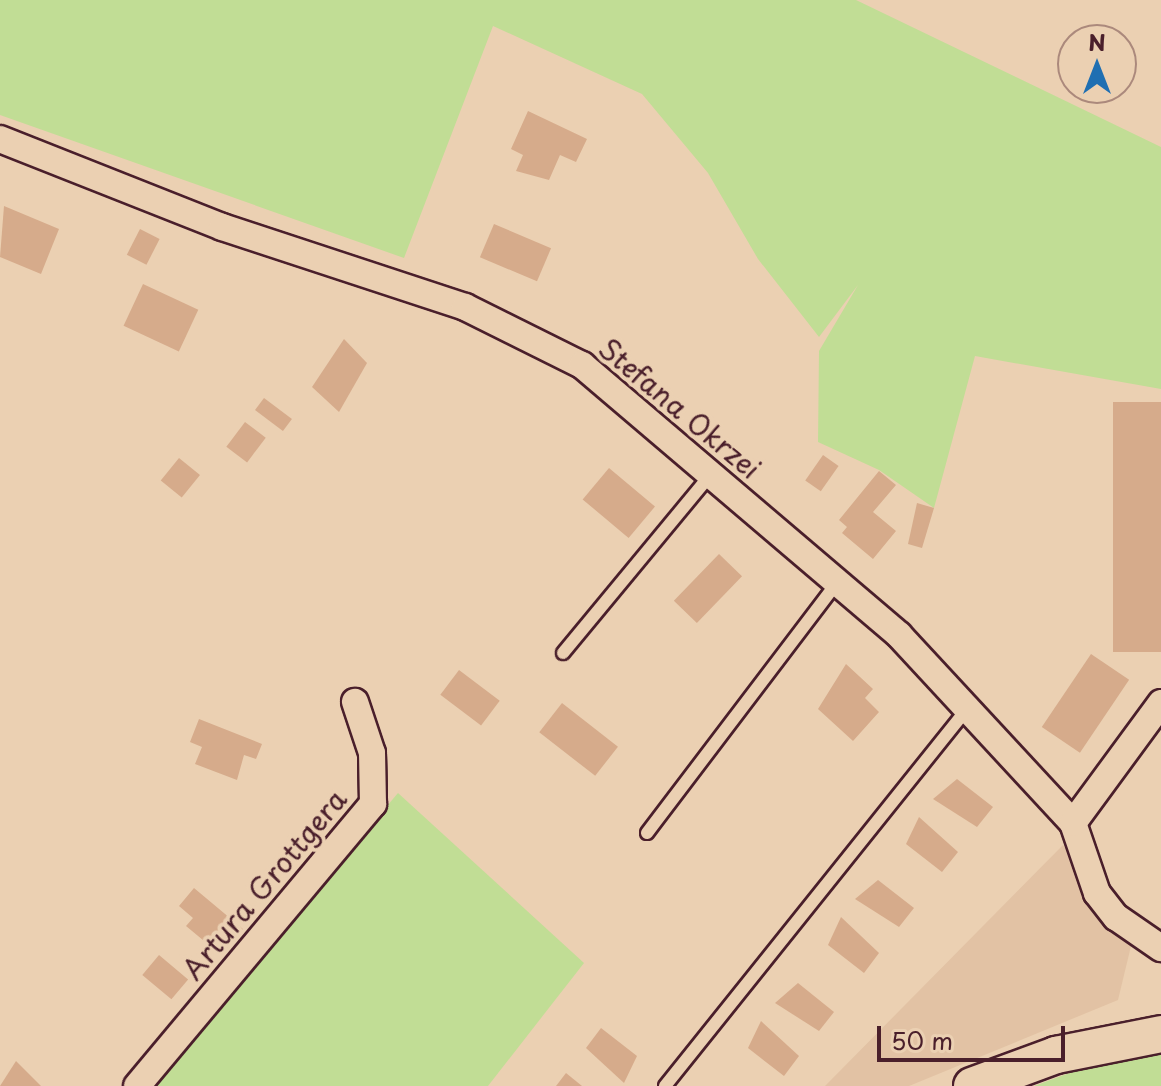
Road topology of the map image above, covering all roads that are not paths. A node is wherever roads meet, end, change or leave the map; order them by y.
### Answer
1 (0, 139) edge
2 (711, 474) junction
3 (837, 583) junction
4 (563, 653) dead end
5 (355, 702) dead end
6 (1161, 703) edge
7 (968, 708) junction
8 (1073, 823) junction
9 (647, 833) dead end
10 (1161, 948) edge
11 (1161, 1034) edge
12 (137, 1086) edge
13 (665, 1086) edge
14 (972, 1086) edge

1 - 2 street, Stefana Okrzei
2 - 3 street, Stefana Okrzei
2 - 4 lane
3 - 7 street, Stefana Okrzei
3 - 9 lane
5 - 12 street, Artura Grottgera
6 - 8 street
7 - 8 street, Stefana Okrzei
7 - 13 lane
8 - 10 street, Stefana Okrzei
11 - 14 street

